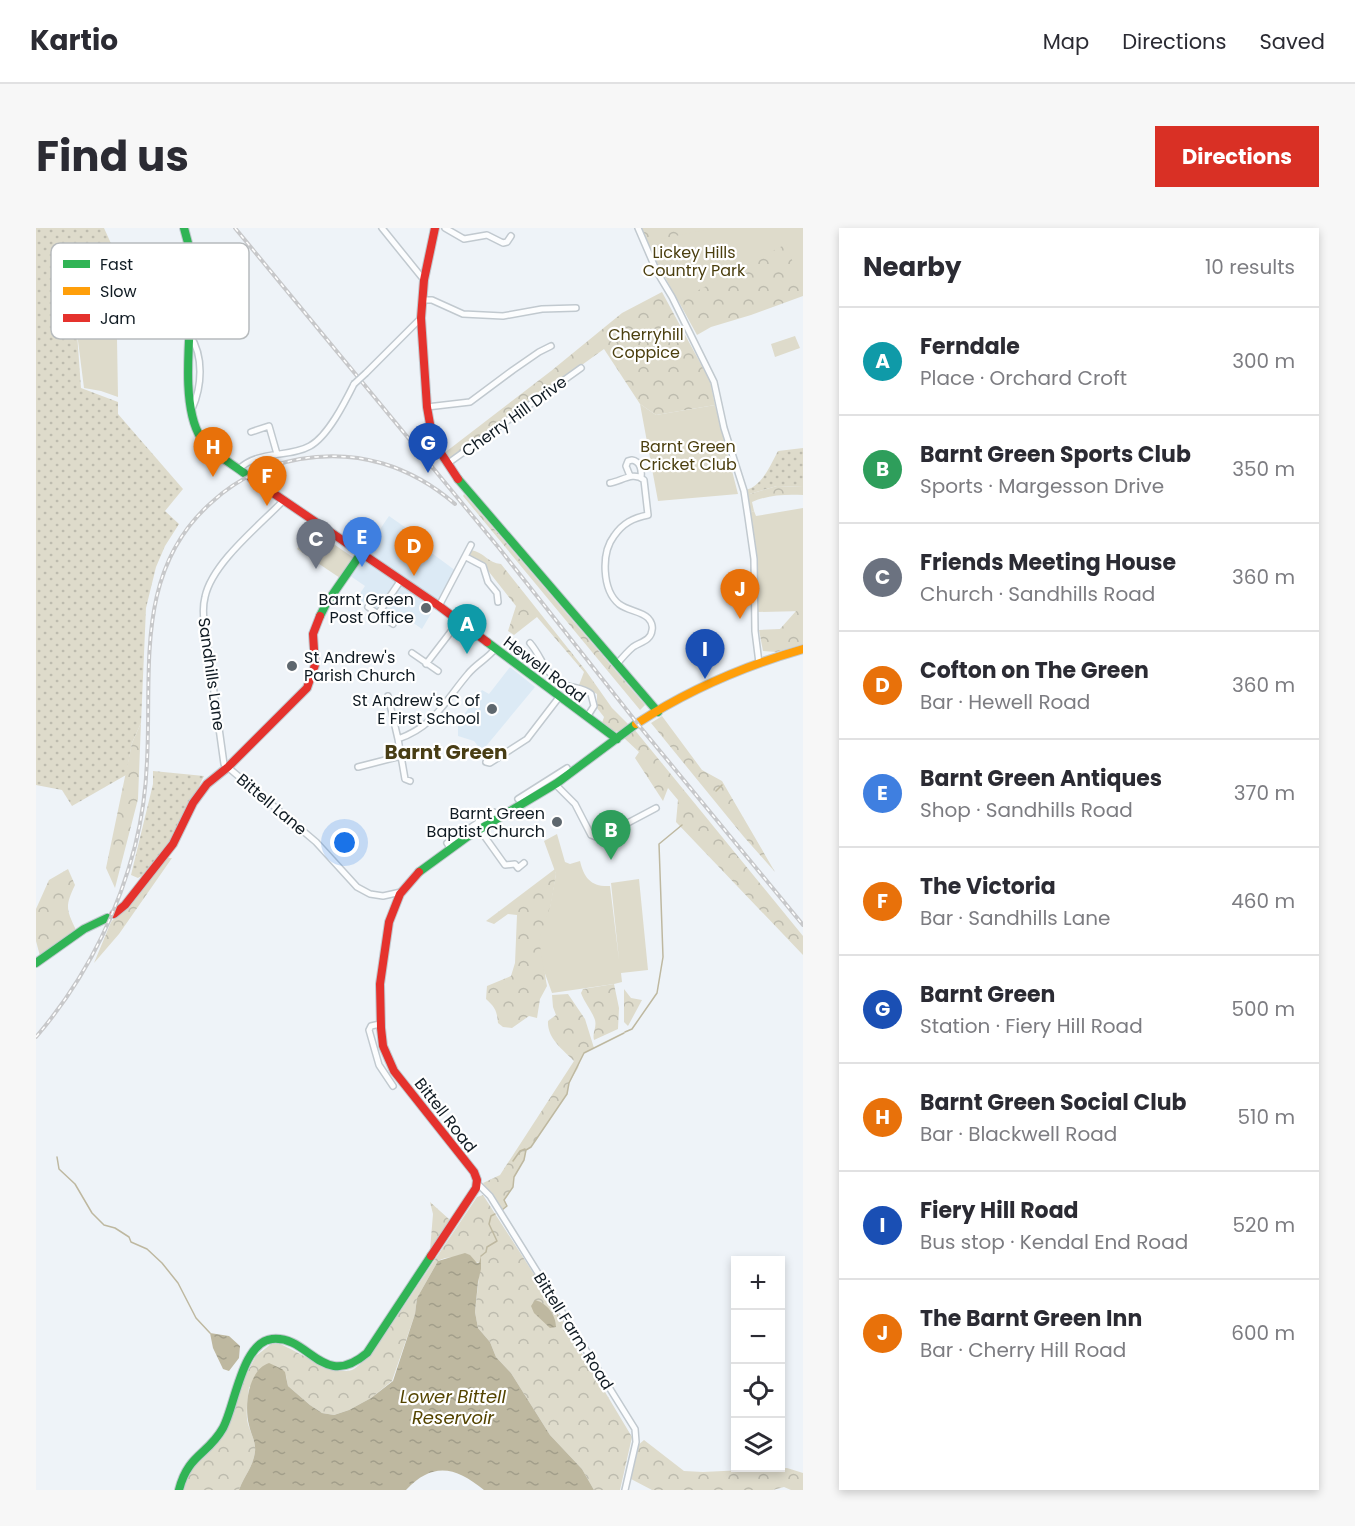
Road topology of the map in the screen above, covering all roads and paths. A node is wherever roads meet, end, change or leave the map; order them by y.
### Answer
1 (184, 228) edge
2 (382, 228) edge
3 (435, 228) edge
4 (445, 228) edge
5 (638, 228) edge
6 (510, 236) dead end
7 (188, 243) edge
8 (424, 280) junction
9 (422, 300) junction
10 (576, 308) dead end
11 (421, 318) junction
12 (190, 339) edge
13 (551, 346) dead end
14 (581, 368) dead end
15 (427, 407) junction
16 (251, 432) dead end
17 (277, 454) junction
18 (447, 464) junction
19 (244, 473) junction
20 (630, 476) junction
21 (641, 477) junction
22 (610, 483) dead end
23 (284, 500) junction
24 (471, 545) dead end
25 (362, 552) junction
26 (465, 557) junction
27 (401, 580) junction
28 (498, 602) dead end
29 (439, 606) junction
30 (368, 607) dead end
31 (378, 614) junction
32 (459, 621) junction
33 (393, 624) dead end
34 (534, 645) dead end
35 (495, 649) junction
36 (803, 649) edge
37 (412, 653) dead end
38 (759, 663) junction
39 (426, 664) junction
40 (616, 664) junction
41 (438, 671) dead end
42 (388, 696) dead end
43 (560, 696) junction
44 (658, 711) junction
45 (587, 717) junction
46 (617, 739) junction
47 (398, 740) junction
48 (401, 756) junction
49 (486, 762) dead end
50 (572, 764) dead end
51 (228, 767) junction
52 (358, 767) dead end
53 (568, 771) junction
54 (410, 781) dead end
55 (555, 784) junction
56 (532, 794) junction
57 (518, 799) dead end
58 (656, 808) dead end
59 (500, 817) junction
60 (480, 830) junction
61 (451, 849) junction
62 (524, 863) dead end
63 (401, 892) junction
64 (383, 896) junction
65 (393, 908) junction
66 (36, 963) edge
67 (380, 1024) junction
68 (393, 1086) dead end
69 (477, 1183) junction
70 (179, 1490) edge
71 (625, 1490) edge

1 - 7 street, Hewell Road
2 - 8 street
3 - 8 street
4 - 6 street
5 - 38 street
8 - 9 street
9 - 10 street
9 - 11 street
11 - 15 street
11 - 17 street, bridge
12 - 19 street, Hewell Road
13 - 15 street
14 - 18 street, Cherry Hill Drive
15 - 18 street
16 - 17 street
17 - 19 street
18 - 40 street
19 - 23 street, Hewell Road
20 - 21 street
20 - 21 street
20 - 22 street
21 - 40 street
23 - 25 street, Hewell Road
23 - 51 street, Sandhills Lane
24 - 26 street
25 - 27 street, Hewell Road
25 - 51 street
26 - 28 street
26 - 29 street
27 - 29 street, Hewell Road
27 - 31 street
29 - 32 street, Hewell Road
30 - 31 street
31 - 33 street
32 - 35 street, Hewell Road
32 - 39 street
34 - 45 street
35 - 43 street, Hewell Road
35 - 47 street
36 - 38 street, Bittell Road
37 - 39 street
38 - 44 street, Bittell Road
39 - 41 street
40 - 44 street
42 - 47 street
43 - 45 street, Hewell Road
43 - 49 street
44 - 46 street, Bittell Road
45 - 46 street, Hewell Road
46 - 53 street, Bittell Road
47 - 48 street
48 - 52 street
48 - 54 street
50 - 53 street
51 - 64 street, Bittell Lane
51 - 66 street
53 - 55 street, Bittell Road
53 - 56 street
55 - 56 street, Bittell Road
55 - 58 street
56 - 57 street
56 - 59 street, Bittell Road
59 - 60 street, Bittell Road
59 - 61 street
60 - 61 street, Bittell Road
60 - 62 street
61 - 63 street, Bittell Road
63 - 64 street
63 - 65 street, Bittell Road
64 - 65 street
65 - 67 street, Bittell Road
67 - 68 street
67 - 69 street, Bittell Road
69 - 70 street
69 - 71 street, Bittell Farm Road

